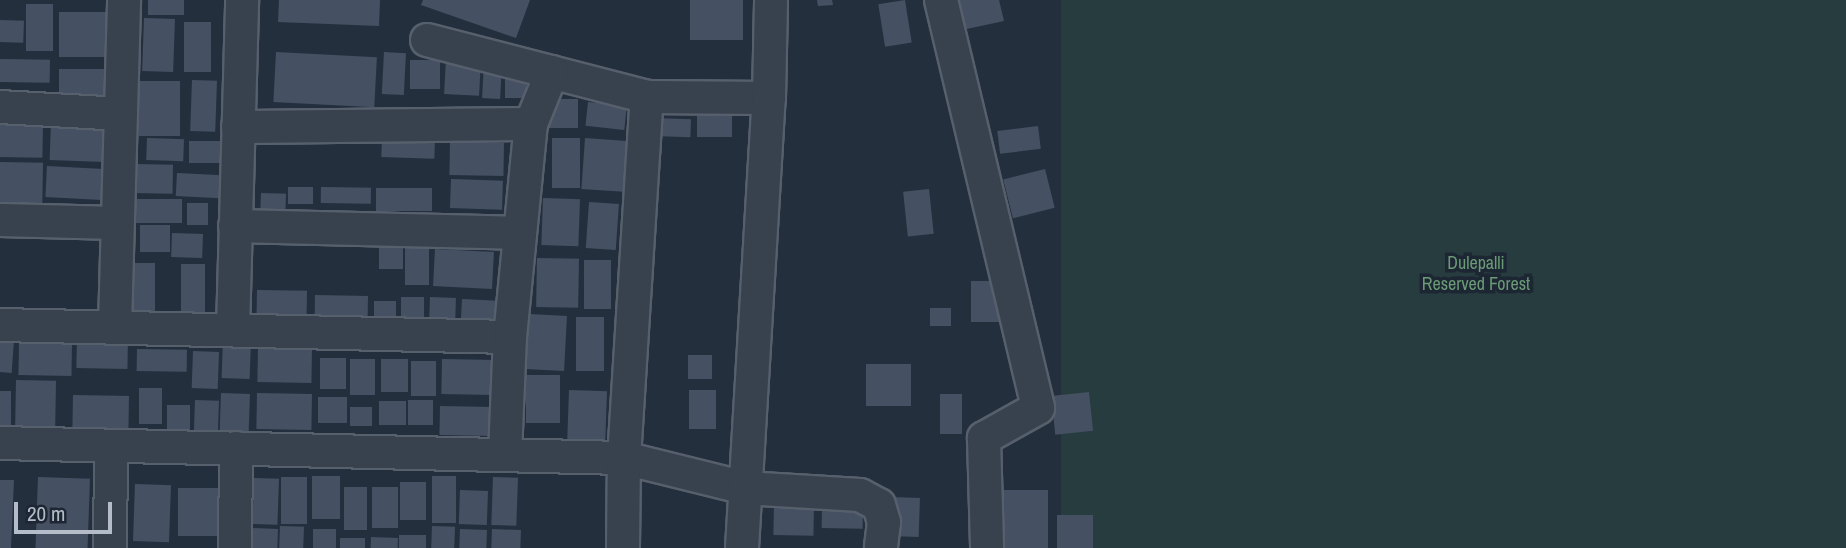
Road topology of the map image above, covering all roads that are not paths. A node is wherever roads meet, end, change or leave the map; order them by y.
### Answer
1 (124, 0) edge
2 (242, 0) edge
3 (771, 0) edge
4 (941, 0) edge
5 (427, 40) dead end
6 (552, 72) junction
7 (647, 97) junction
8 (769, 98) junction
9 (0, 107) edge
10 (121, 114) junction
11 (531, 124) junction
12 (238, 127) junction
13 (0, 220) edge
14 (117, 223) junction
15 (235, 226) junction
16 (520, 233) junction
17 (0, 326) edge
18 (115, 326) junction
19 (233, 329) junction
20 (510, 337) junction
21 (0, 443) edge
22 (111, 446) junction
23 (236, 448) junction
24 (505, 455) junction
25 (624, 458) junction
26 (745, 488) junction
27 (110, 548) edge
28 (235, 548) edge
29 (623, 548) edge
30 (742, 548) edge
31 (881, 548) edge
32 (987, 548) edge

1 - 10 street
2 - 12 street
3 - 8 street
4 - 32 street
5 - 6 street
6 - 7 street
6 - 11 street
7 - 8 street
7 - 25 street
8 - 26 street
9 - 10 street
10 - 14 street
11 - 12 street
11 - 16 street
12 - 15 street
13 - 14 street
14 - 18 street
15 - 16 street
15 - 19 street
16 - 20 street
17 - 18 street
18 - 19 street
19 - 20 street
20 - 24 street
21 - 22 street
22 - 23 street
22 - 27 street
23 - 24 street
23 - 28 street
24 - 25 street
25 - 26 street
25 - 29 street
26 - 30 street
26 - 31 street

